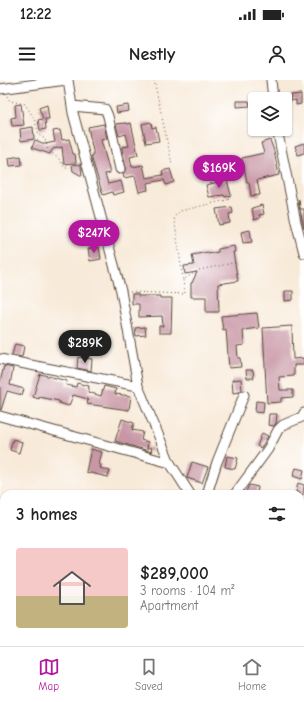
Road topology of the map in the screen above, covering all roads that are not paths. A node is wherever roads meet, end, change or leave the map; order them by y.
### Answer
1 (67, 80) edge
2 (271, 80) edge
3 (1, 89) edge
4 (272, 92) edge
5 (72, 106) junction
6 (278, 136) edge
7 (120, 169) dead end
8 (304, 253) edge
9 (0, 359) edge
10 (138, 386) junction
11 (244, 395) dead end
12 (304, 413) edge
13 (0, 416) edge
14 (170, 462) junction
15 (188, 490) edge
16 (208, 490) edge
17 (237, 490) edge

1 - 3 street
1 - 5 street
2 - 4 street
5 - 7 street
5 - 10 street
6 - 8 street
9 - 10 street
10 - 14 street
11 - 16 street
12 - 17 street
13 - 14 street
14 - 15 street

